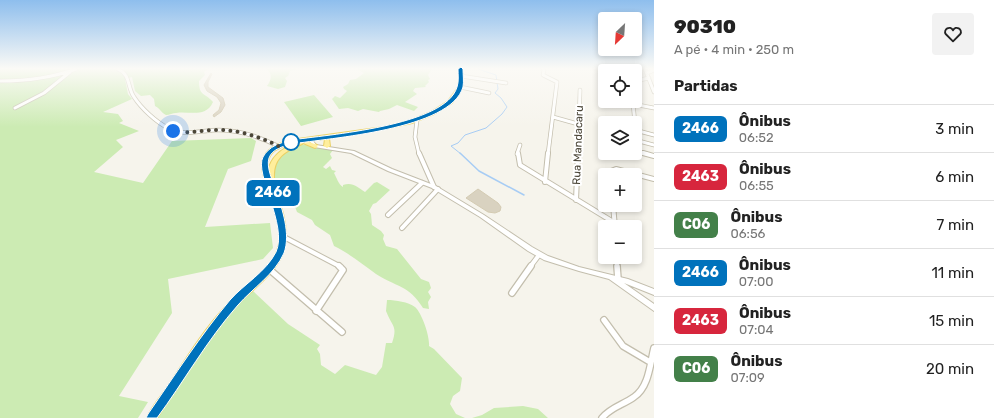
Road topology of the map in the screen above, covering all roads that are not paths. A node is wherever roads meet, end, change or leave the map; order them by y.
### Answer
1 (48, 89) edge
2 (131, 89) edge
3 (459, 89) edge
4 (467, 89) edge
5 (556, 89) edge
6 (580, 90) dead end
7 (489, 93) dead end
8 (15, 108) dead end
9 (654, 108) edge
10 (634, 116) edge
11 (552, 117) junction
12 (417, 120) junction
13 (578, 124) junction
14 (642, 132) edge
15 (654, 135) edge
16 (327, 136) junction
17 (317, 138) junction
18 (310, 139) junction
19 (305, 142) junction
20 (642, 142) edge
21 (520, 145) dead end
22 (654, 145) edge
23 (278, 146) junction
24 (315, 146) junction
25 (328, 146) junction
26 (334, 148) junction
27 (642, 153) edge
28 (654, 156) edge
29 (642, 175) edge
30 (654, 178) edge
31 (545, 182) junction
32 (422, 183) junction
33 (436, 188) junction
34 (272, 190) junction
35 (576, 200) junction
36 (388, 215) dead end
37 (607, 220) edge
38 (402, 228) dead end
39 (282, 236) junction
40 (539, 255) junction
41 (617, 264) edge
42 (269, 269) junction
43 (608, 276) junction
44 (618, 279) junction
45 (654, 292) edge
46 (512, 293) dead end
47 (654, 308) edge
48 (316, 312) junction
49 (604, 320) dead end
50 (342, 332) dead end
51 (654, 348) edge
52 (650, 362) junction
53 (152, 418) edge
54 (602, 418) edge

1 - 8 street
2 - 23 street
3 - 12 main road
4 - 7 street
5 - 11 street
6 - 13 street, Rua Mandacaru
9 - 10 street
11 - 13 street
11 - 31 street
12 - 16 main road
12 - 33 street
13 - 35 street, Rua Mandacaru
14 - 15 street
16 - 17 main road
16 - 25 main road
17 - 18 main road
17 - 25 street
18 - 19 main road
18 - 23 main road
18 - 24 street
19 - 24 main road
19 - 34 main road
20 - 22 street
21 - 31 street
23 - 34 main road
24 - 26 street
25 - 26 street
26 - 32 street
27 - 28 street
29 - 30 street
31 - 35 street
32 - 33 street
32 - 36 street
33 - 38 street
33 - 40 street
34 - 39 main road
35 - 37 street
39 - 42 main road
39 - 48 street
40 - 43 street
40 - 46 street
41 - 44 street
42 - 48 street
42 - 53 main road
43 - 44 street
43 - 47 street
44 - 45 street
48 - 50 street
49 - 52 street
51 - 52 street
52 - 54 street

